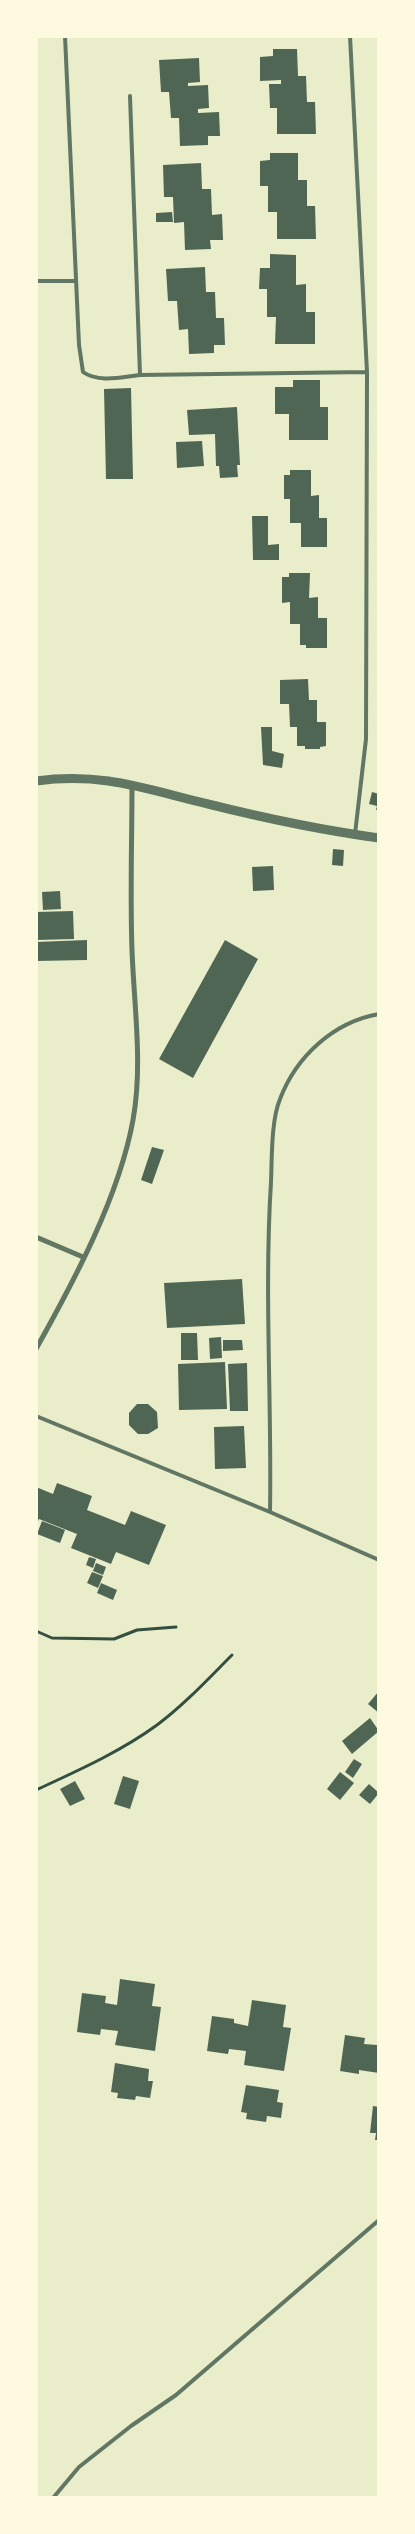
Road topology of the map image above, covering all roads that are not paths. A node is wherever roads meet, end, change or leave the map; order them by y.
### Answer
1 (65, 36) edge
2 (350, 36) edge
3 (130, 96) dead end
4 (76, 281) junction
5 (36, 282) edge
6 (367, 372) junction
7 (140, 375) junction
8 (36, 781) edge
9 (132, 783) junction
10 (355, 834) junction
11 (379, 838) edge
12 (379, 1014) edge
13 (36, 1237) edge
14 (83, 1257) junction
15 (36, 1349) edge
16 (36, 1416) edge
17 (270, 1512) junction
18 (379, 1560) edge
19 (379, 2220) edge
20 (53, 2498) edge

1 - 4 lane
2 - 6 lane
3 - 7 lane
4 - 5 lane
4 - 7 lane
6 - 7 lane
6 - 10 lane
8 - 9 street
9 - 10 street
9 - 14 street
10 - 11 street
12 - 17 lane
13 - 14 street
14 - 15 street
16 - 17 lane
17 - 18 lane
19 - 20 lane

